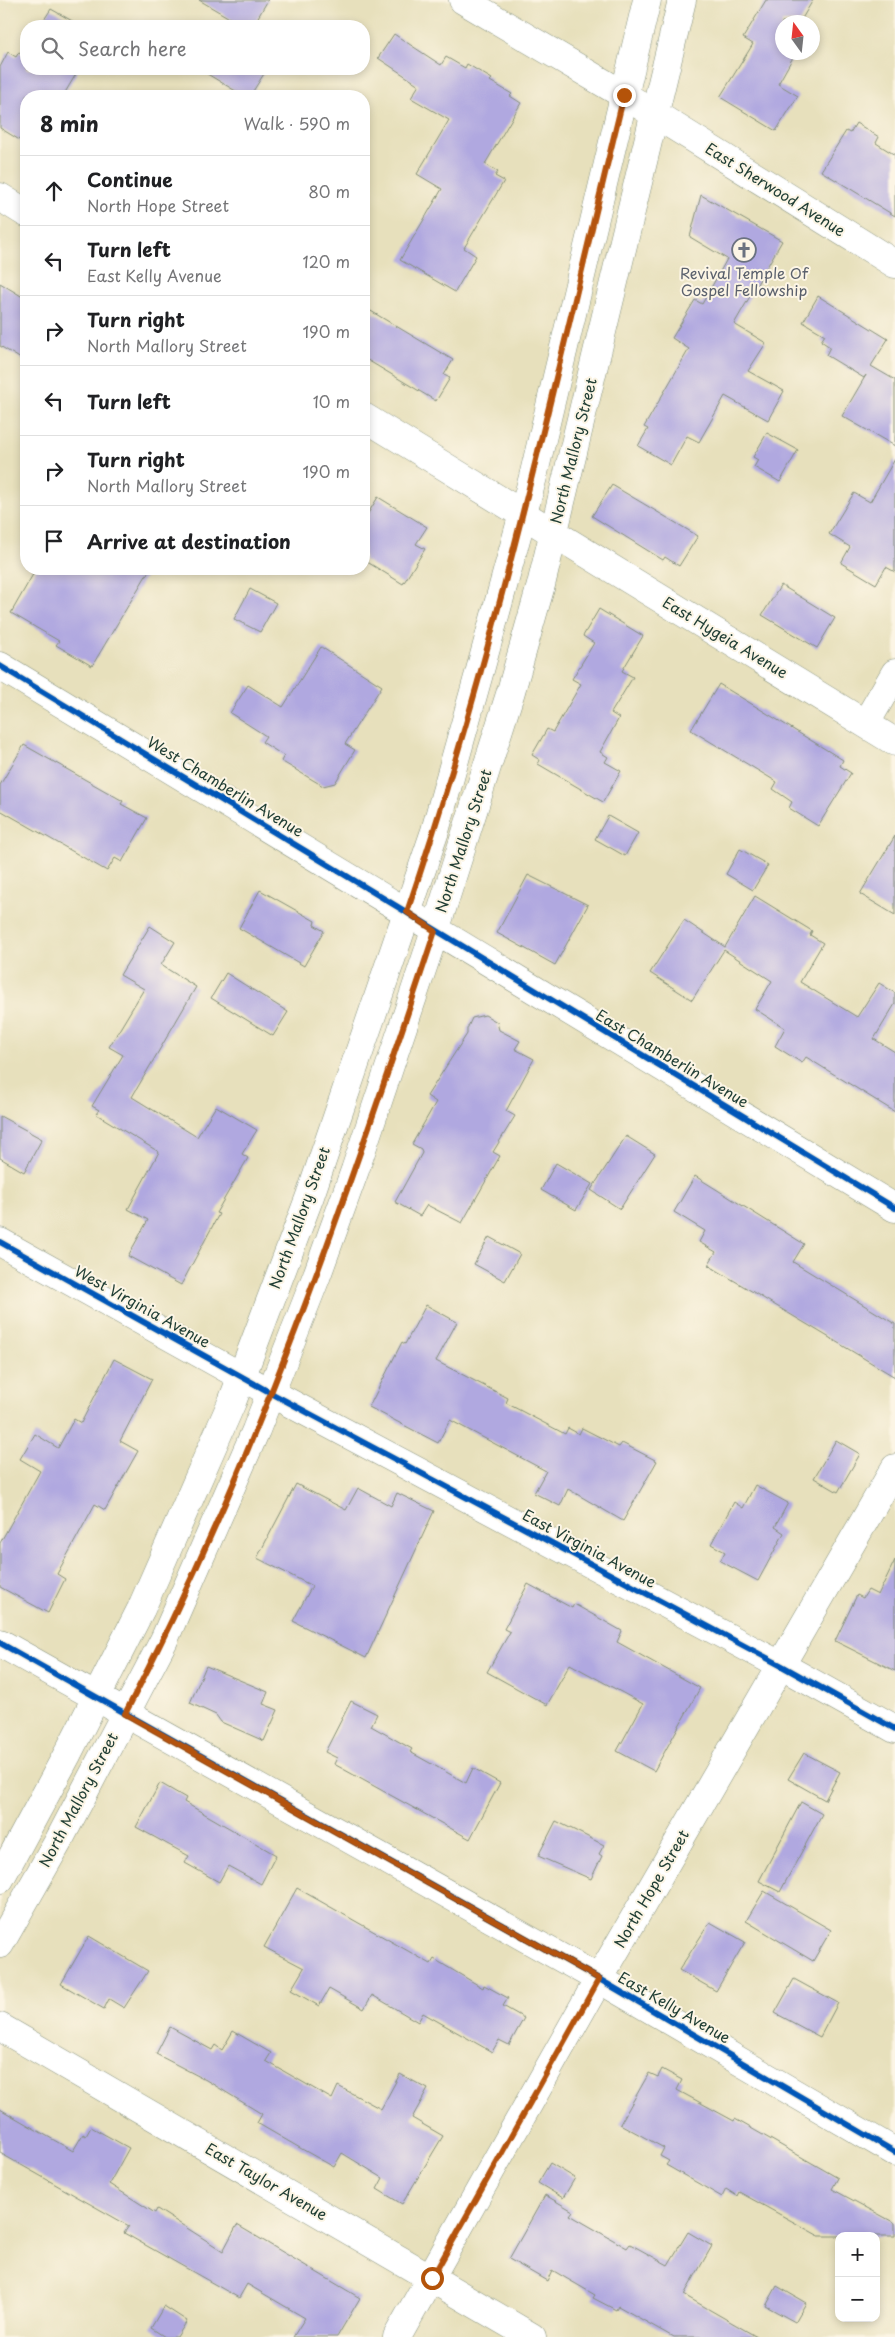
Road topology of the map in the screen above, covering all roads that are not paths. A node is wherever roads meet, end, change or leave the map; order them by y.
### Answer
1 (463, 0) edge
2 (647, 0) edge
3 (682, 0) edge
4 (624, 95) junction
5 (655, 116) junction
6 (0, 197) edge
7 (20, 209) edge
8 (895, 264) edge
9 (370, 421) edge
10 (523, 513) junction
11 (554, 534) junction
12 (0, 666) edge
13 (895, 673) edge
14 (866, 723) junction
15 (895, 742) edge
16 (407, 912) junction
17 (435, 931) junction
18 (895, 1208) edge
19 (0, 1242) edge
20 (242, 1377) junction
21 (271, 1393) junction
22 (895, 1468) edge
23 (0, 1643) edge
24 (782, 1666) junction
25 (95, 1697) junction
26 (125, 1714) junction
27 (895, 1729) edge
28 (0, 1879) edge
29 (0, 1944) edge
30 (599, 1979) junction
31 (0, 2027) edge
32 (895, 2152) edge
33 (432, 2278) junction
34 (396, 2337) edge
35 (532, 2337) edge

1 - 4 street, East Sherwood Avenue
2 - 4 street, North Mallory Street
3 - 5 street, North Mallory Street
4 - 5 street, East Sherwood Avenue
4 - 10 street, North Mallory Street
5 - 8 street, East Sherwood Avenue
5 - 11 street, North Mallory Street
6 - 7 street
9 - 10 street, East Hygeia Avenue
10 - 11 street, East Hygeia Avenue
10 - 16 street, North Mallory Street
11 - 14 street, East Hygeia Avenue
11 - 17 street, North Mallory Street
12 - 16 street, West Chamberlin Avenue
13 - 14 street
14 - 15 street, East Hygeia Avenue
16 - 17 street, West Chamberlin Avenue
16 - 20 street, North Mallory Street
17 - 18 street, East Chamberlin Avenue
17 - 21 street, North Mallory Street
19 - 20 street, West Virginia Avenue
20 - 21 street, West Virginia Avenue
20 - 25 street, North Mallory Street
21 - 24 street, East Virginia Avenue
21 - 26 street, North Mallory Street
22 - 24 street, North Hope Street
23 - 25 street, East Kelly Avenue
24 - 27 street, East Virginia Avenue
24 - 30 street, North Hope Street
25 - 26 street, East Kelly Avenue
25 - 28 street, North Mallory Street
26 - 29 street, North Mallory Street
26 - 30 street, East Kelly Avenue
30 - 32 street, East Kelly Avenue
30 - 33 street, North Hope Street
31 - 33 street, East Taylor Avenue
33 - 34 street, North Hope Street
33 - 35 street, East Taylor Avenue

